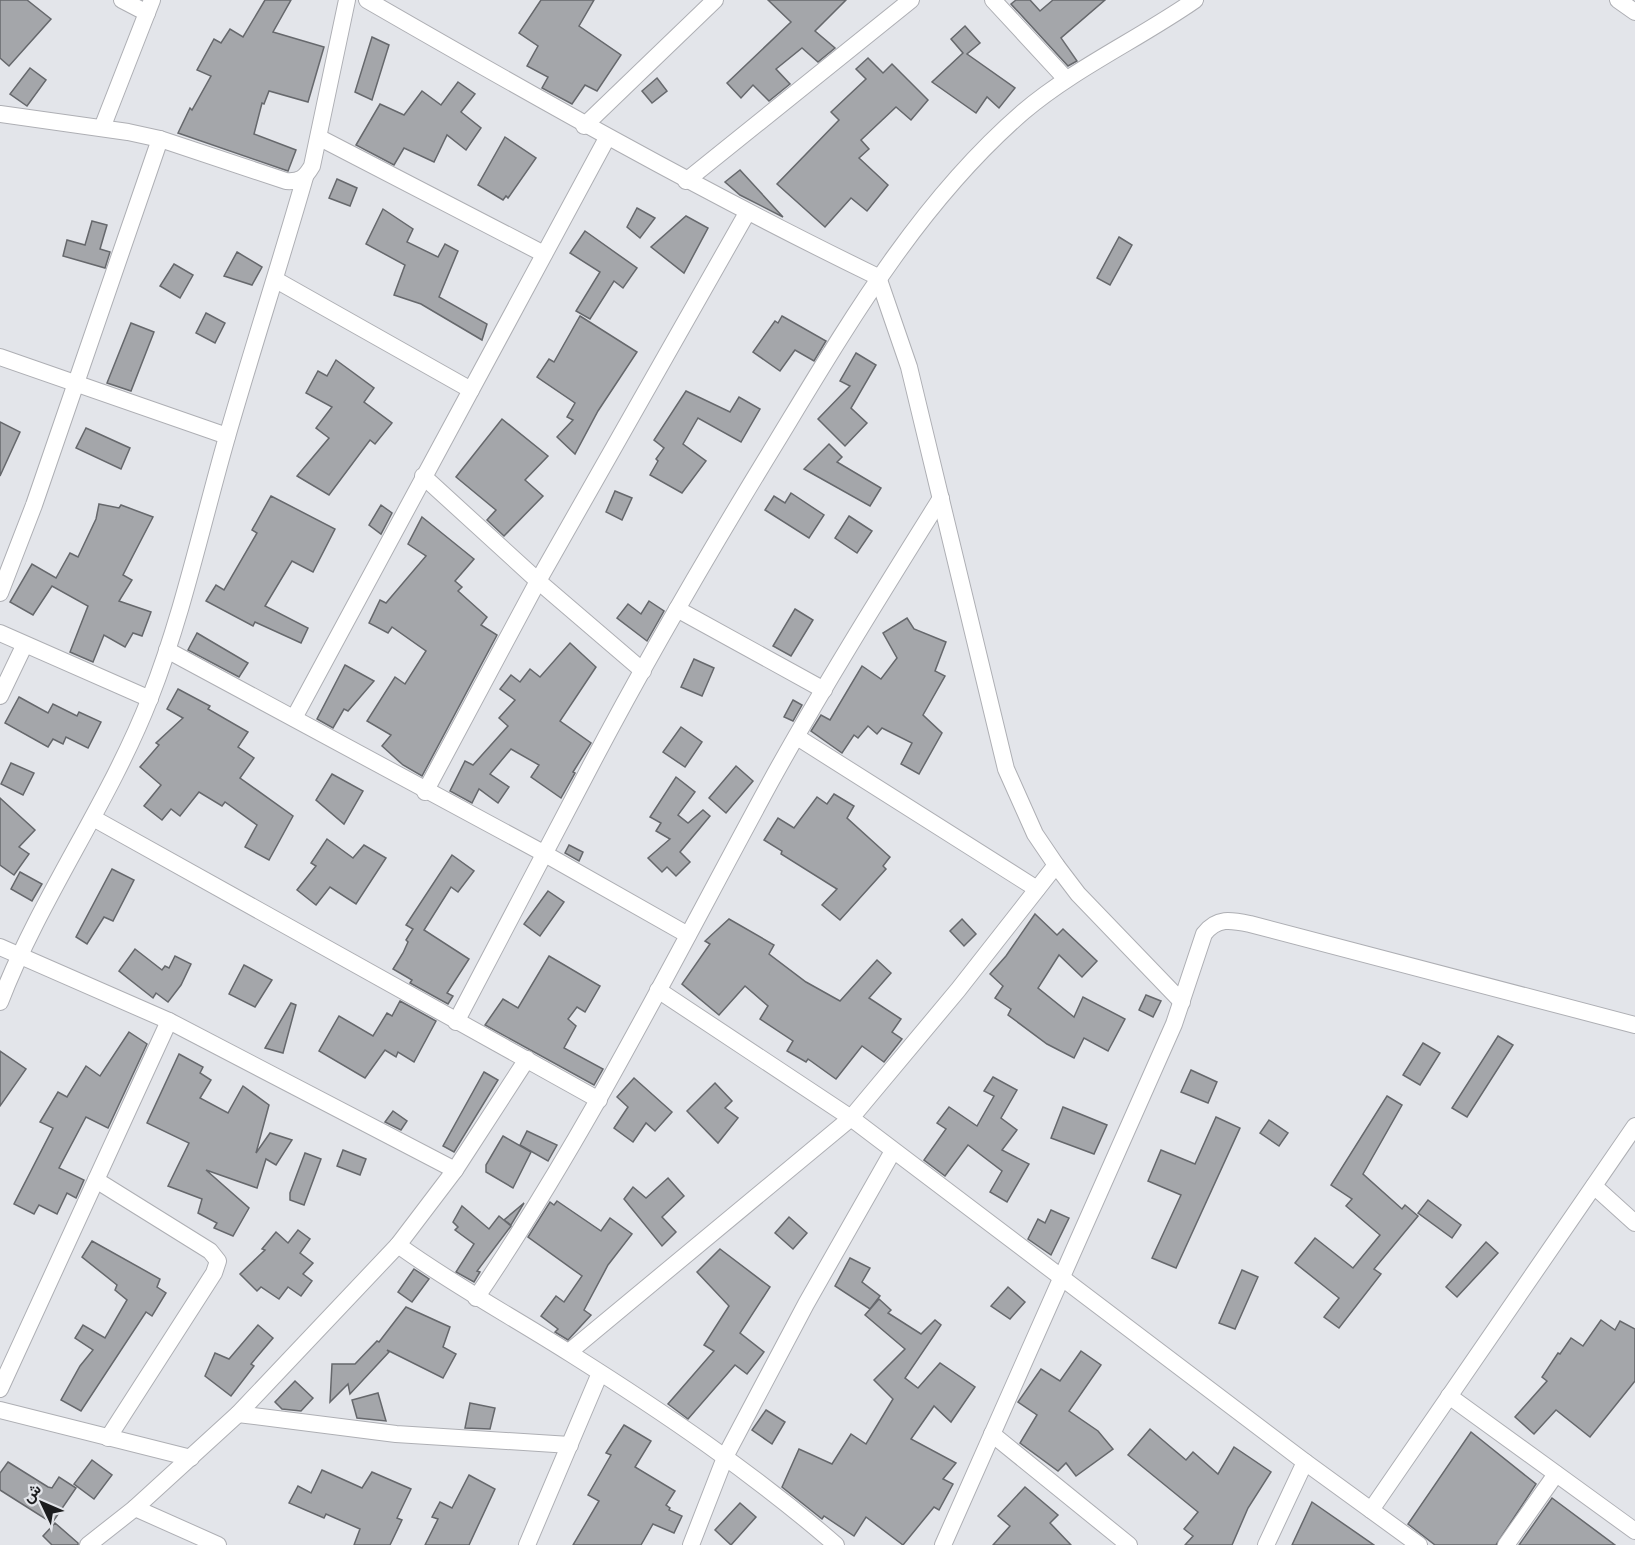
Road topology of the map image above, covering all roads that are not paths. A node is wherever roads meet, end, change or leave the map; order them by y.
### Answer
1 (122, 0) edge
2 (347, 0) edge
3 (367, 0) edge
4 (911, 0) edge
5 (993, 0) edge
6 (1196, 0) edge
7 (1618, 0) edge
8 (707, 2) edge
9 (149, 7) edge
10 (1635, 12) edge
11 (1066, 79) junction
12 (0, 114) edge
13 (584, 126) junction
14 (102, 128) junction
15 (320, 138) junction
16 (607, 138) junction
17 (160, 139) junction
18 (305, 177) junction
19 (686, 180) junction
20 (747, 213) junction
21 (544, 254) junction
22 (878, 278) junction
23 (276, 280) junction
24 (0, 357) edge
25 (75, 384) junction
26 (471, 390) junction
27 (227, 436) junction
28 (423, 476) junction
29 (941, 498) junction
30 (538, 581) junction
31 (0, 593) edge
32 (677, 609) junction
33 (0, 633) edge
34 (24, 645) junction
35 (167, 650) junction
36 (643, 671) junction
37 (824, 690) junction
38 (0, 696) edge
39 (150, 699) junction
40 (294, 718) junction
41 (797, 737) junction
42 (426, 792) junction
43 (93, 818) junction
44 (545, 854) junction
45 (1056, 865) junction
46 (1037, 889) junction
47 (688, 935) junction
48 (0, 947) edge
49 (18, 956) junction
50 (658, 990) junction
51 (0, 1002) edge
52 (1182, 1002) junction
53 (169, 1022) junction
54 (456, 1022) junction
55 (1635, 1024) edge
56 (527, 1059) junction
57 (599, 1100) junction
58 (851, 1118) junction
59 (1635, 1126) edge
60 (893, 1151) junction
61 (455, 1170) junction
62 (96, 1180) junction
63 (1594, 1186) junction
64 (1635, 1223) edge
65 (398, 1245) junction
66 (1062, 1278) junction
67 (476, 1298) junction
68 (569, 1352) junction
69 (600, 1372) junction
70 (0, 1389) edge
71 (1449, 1396) junction
72 (0, 1410) edge
73 (238, 1414) junction
74 (992, 1434) junction
75 (108, 1438) junction
76 (570, 1445) junction
77 (726, 1455) junction
78 (191, 1458) junction
79 (1305, 1462) junction
80 (1557, 1474) junction
81 (135, 1508) junction
82 (1371, 1510) junction
83 (1635, 1531) edge
84 (88, 1545) edge
85 (218, 1545) edge
86 (527, 1545) edge
87 (691, 1545) edge
88 (836, 1545) edge
89 (944, 1545) edge
90 (1129, 1545) edge
91 (1266, 1545) edge
92 (1419, 1545) edge
93 (1506, 1545) edge

1 - 9 street
2 - 15 street
3 - 13 street
4 - 19 street
5 - 11 street
6 - 11 street
7 - 10 street
8 - 13 street
9 - 14 street
11 - 22 street
12 - 14 street
13 - 16 street
14 - 17 street
15 - 18 street
15 - 21 street
16 - 19 street
16 - 21 street
17 - 18 street
17 - 25 street
18 - 23 street
19 - 20 street
20 - 22 street
20 - 30 street
21 - 26 street
22 - 29 street
22 - 32 street
23 - 26 street
23 - 27 street
24 - 25 street
25 - 27 street
25 - 31 street
26 - 28 street
27 - 35 street
28 - 30 street
28 - 40 street
29 - 37 street
29 - 45 street
30 - 36 street
30 - 42 street
32 - 36 street
32 - 37 street
33 - 34 street
34 - 38 street
34 - 39 street
35 - 39 street
35 - 40 street
36 - 44 street
37 - 41 street
39 - 43 street
40 - 42 street
41 - 46 street
41 - 47 street
42 - 44 street
43 - 49 street
43 - 54 street
44 - 47 street
44 - 54 street
45 - 46 street
45 - 52 street
46 - 58 street
47 - 50 street
48 - 49 street
49 - 51 street
49 - 53 street
50 - 57 street
50 - 58 street
52 - 55 street
52 - 66 street
53 - 61 street
53 - 62 street
54 - 56 street
56 - 57 street
56 - 61 street
57 - 67 street
58 - 60 street
58 - 68 street
59 - 63 street
60 - 66 street
60 - 77 street
61 - 65 street
62 - 70 street
62 - 75 street
63 - 64 street
63 - 71 street
65 - 67 street
65 - 73 street
66 - 74 street
66 - 79 street
67 - 68 street
68 - 69 street
69 - 76 street
69 - 77 street
71 - 80 street
71 - 82 street
72 - 75 street
73 - 76 street
73 - 78 street
74 - 89 street
74 - 90 street
75 - 78 street
76 - 86 street
77 - 87 street
77 - 88 street
78 - 81 street
79 - 82 street
79 - 91 street
80 - 83 street
80 - 93 street
81 - 84 street
81 - 85 street
82 - 92 street

